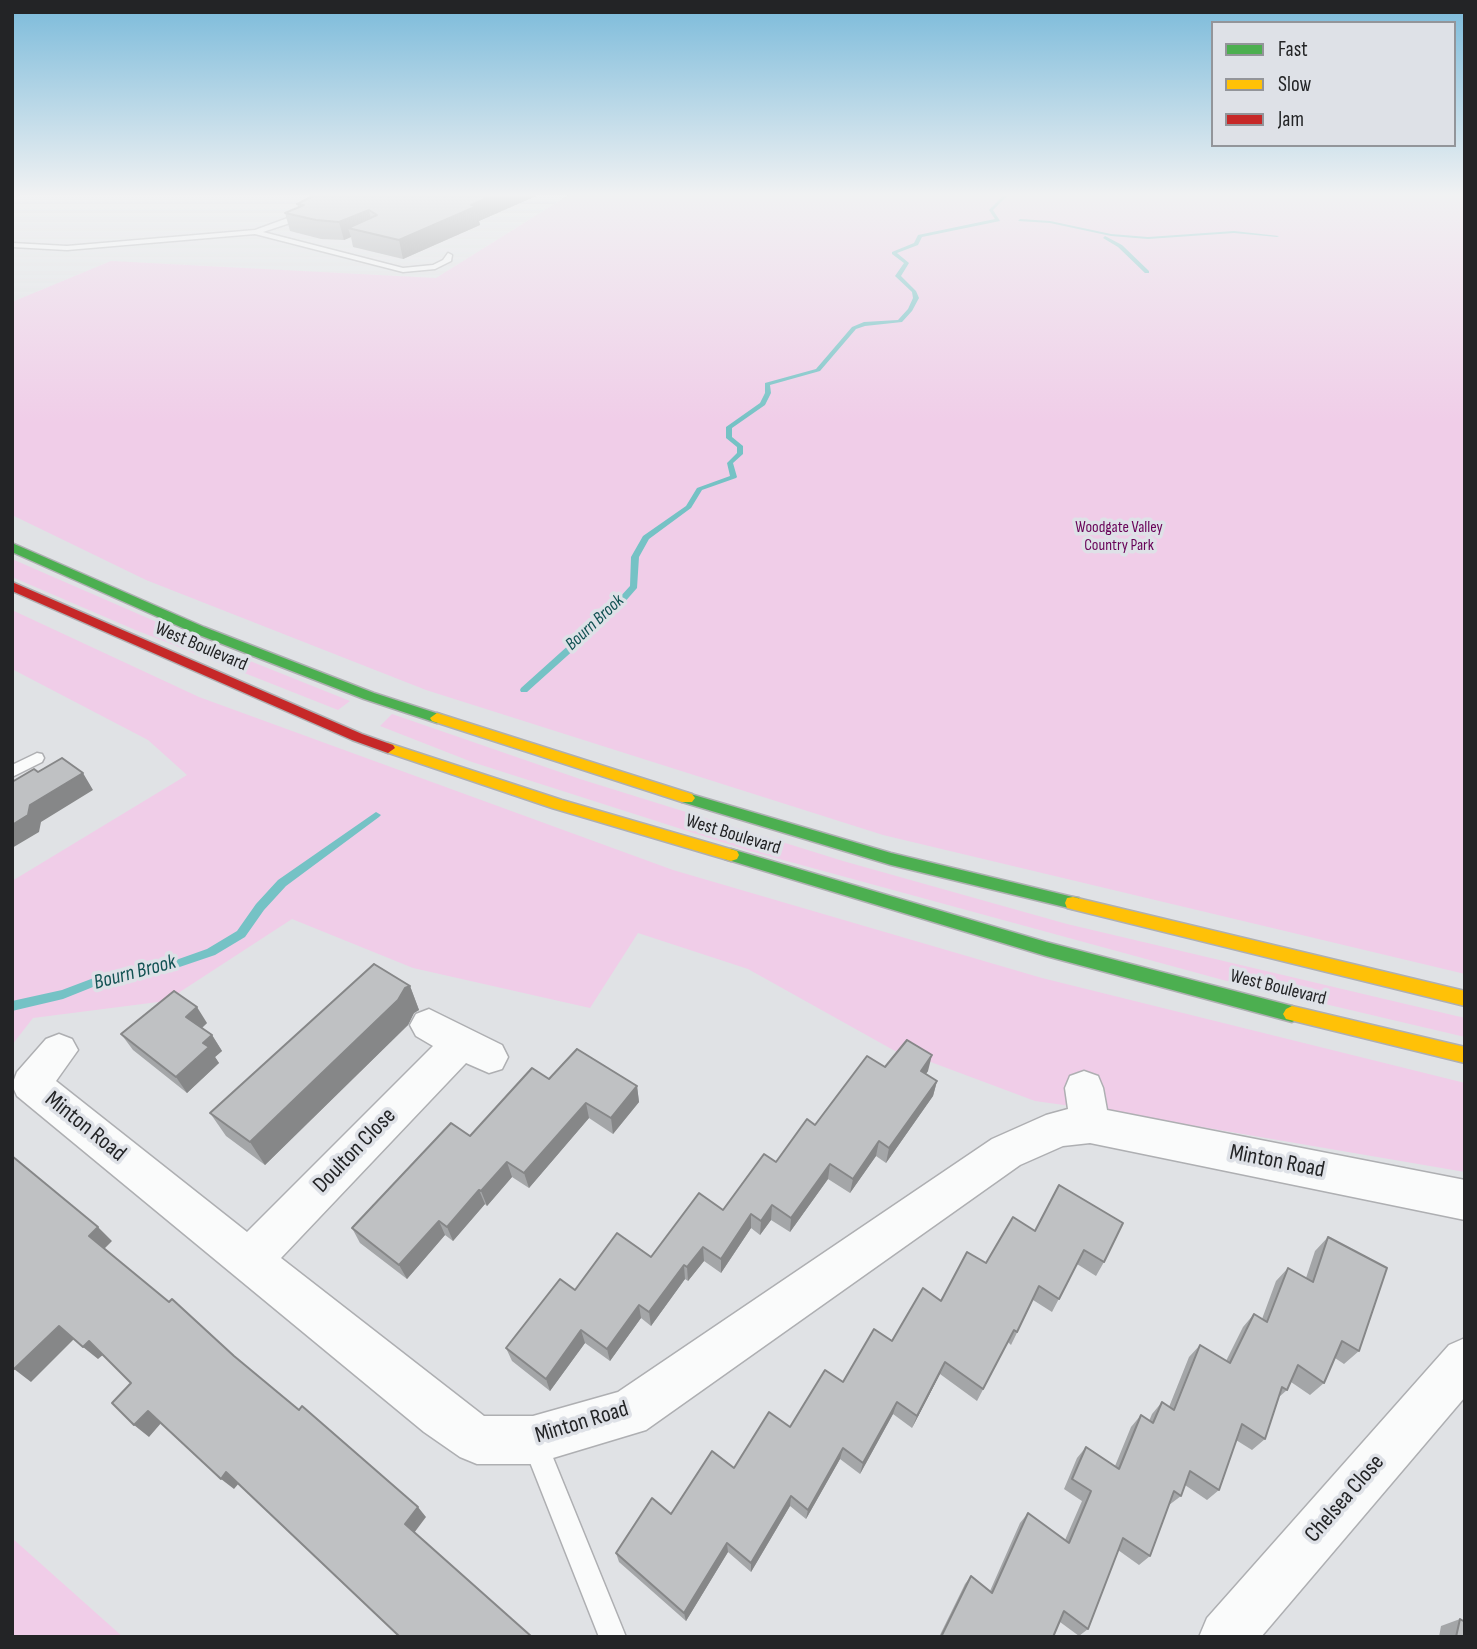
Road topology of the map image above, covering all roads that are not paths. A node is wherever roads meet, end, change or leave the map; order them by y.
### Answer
1 (12, 547) edge
2 (12, 586) edge
3 (37, 758) dead end
4 (12, 772) edge
5 (1465, 999) edge
6 (460, 1042) dead end
7 (58, 1050) dead end
8 (1465, 1055) edge
9 (1465, 1200) edge
10 (250, 1259) junction
11 (1465, 1361) edge
12 (533, 1440) junction
13 (613, 1637) edge
14 (1226, 1637) edge

1 - 5 main road, West Boulevard
2 - 8 main road, West Boulevard
3 - 4 lane
6 - 10 street, Doulton Close
7 - 10 street, Minton Road
9 - 12 street, Minton Road
10 - 12 street, Minton Road
11 - 14 street, Chelsea Close
12 - 13 lane

